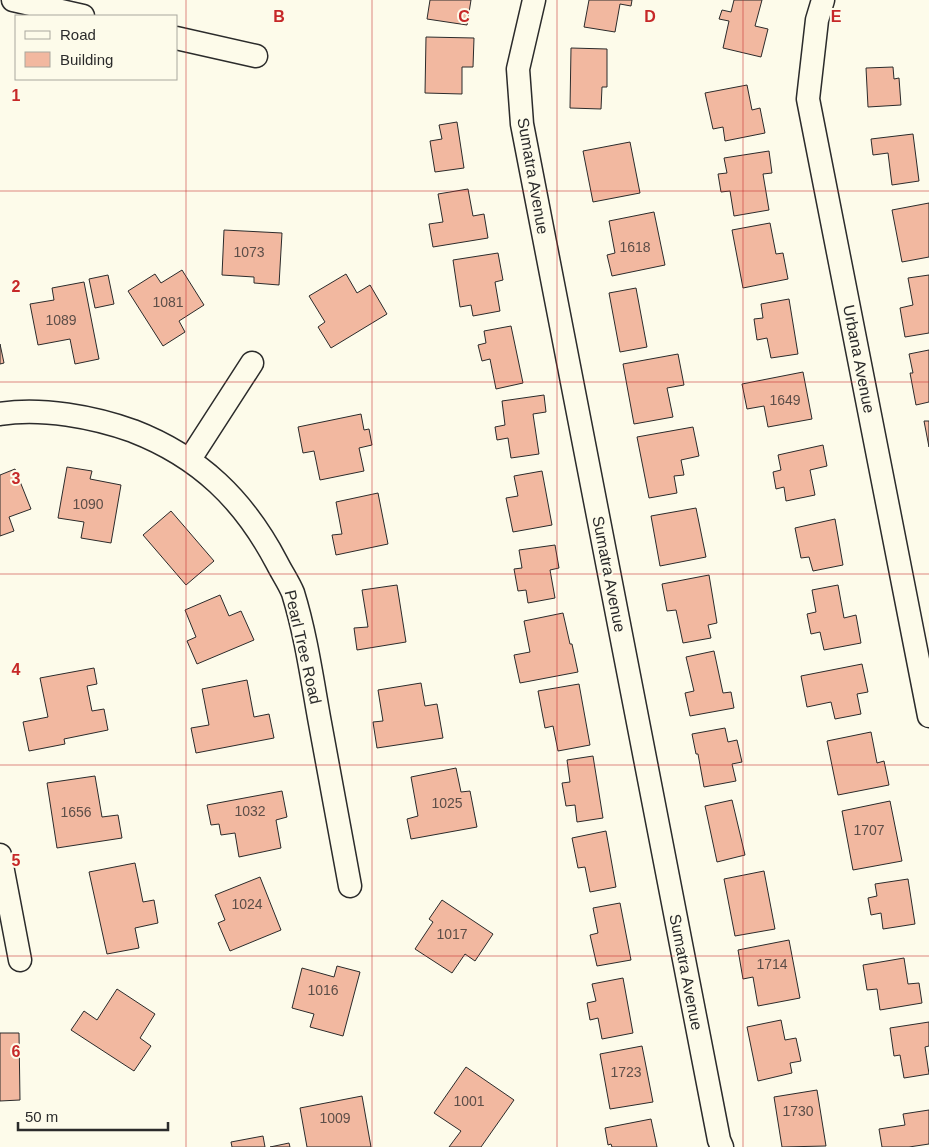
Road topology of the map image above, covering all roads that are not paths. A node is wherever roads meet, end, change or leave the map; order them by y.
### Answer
1 (13, 0) edge
2 (534, 0) edge
3 (823, 0) edge
4 (79, 15) edge
5 (178, 38) edge
6 (256, 56) dead end
7 (252, 363) dead end
8 (0, 414) edge
9 (190, 459) junction
10 (929, 716) edge
11 (0, 854) edge
12 (350, 886) dead end
13 (20, 960) dead end
14 (722, 1147) edge

1 - 4 street
2 - 14 street, Sumatra Avenue
3 - 10 street, Urbana Avenue
5 - 6 street
7 - 9 street
8 - 9 street, Pearl Tree Road
9 - 12 street, Pearl Tree Road
11 - 13 street

